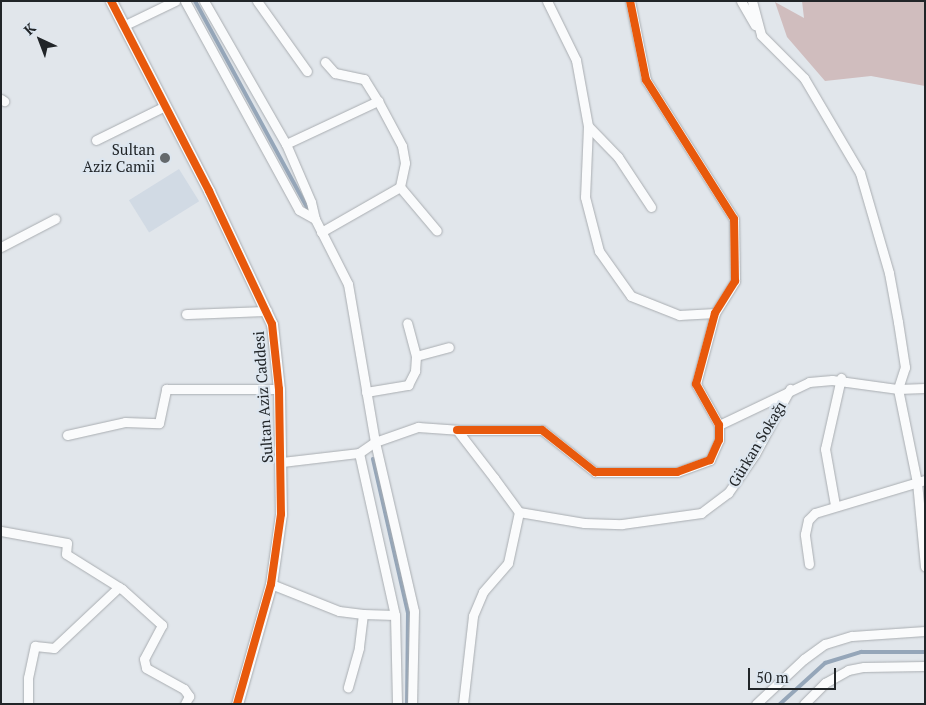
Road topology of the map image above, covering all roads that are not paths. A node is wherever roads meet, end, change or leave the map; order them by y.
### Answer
1 (110, 1) edge
2 (175, 1) edge
3 (186, 1) edge
4 (204, 1) edge
5 (257, 1) edge
6 (547, 1) edge
7 (630, 1) edge
8 (741, 1) edge
9 (752, 1) edge
10 (123, 26) junction
11 (761, 35) junction
12 (325, 62) dead end
13 (306, 71) dead end
14 (378, 101) junction
15 (165, 106) junction
16 (588, 126) junction
17 (96, 140) dead end
18 (286, 144) junction
19 (400, 187) junction
20 (651, 207) dead end
21 (55, 219) dead end
22 (315, 219) junction
23 (437, 231) dead end
24 (321, 232) junction
25 (1, 247) edge
26 (267, 311) junction
27 (715, 313) junction
28 (186, 314) dead end
29 (407, 323) dead end
30 (450, 347) dead end
31 (416, 356) junction
32 (840, 380) junction
33 (925, 388) edge
34 (279, 389) junction
35 (790, 389) junction
36 (898, 389) junction
37 (366, 392) junction
38 (719, 425) junction
39 (457, 430) junction
40 (67, 435) dead end
41 (375, 442) junction
42 (359, 453) junction
43 (282, 462) junction
44 (921, 481) edge
45 (835, 505) junction
46 (519, 512) junction
47 (1, 531) edge
48 (808, 564) dead end
49 (925, 567) edge
50 (270, 584) junction
51 (119, 587) junction
52 (363, 614) junction
53 (395, 615) junction
54 (925, 631) edge
55 (925, 666) edge
56 (348, 687) dead end
57 (28, 704) edge
58 (186, 704) edge
59 (237, 704) edge
60 (397, 704) edge
61 (412, 704) edge
62 (463, 704) edge
63 (756, 704) edge
64 (804, 704) edge

1 - 10 street, Sultan Aziz Caddesi
2 - 10 street
3 - 22 street
4 - 18 street
5 - 13 street
6 - 16 street
7 - 27 street
8 - 11 street
9 - 11 street
10 - 15 street, Sultan Aziz Caddesi
11 - 36 street
12 - 14 street
14 - 18 street
14 - 19 street
15 - 17 street
15 - 26 street, Sultan Aziz Caddesi
16 - 20 street
16 - 27 street
18 - 22 street
19 - 23 street
19 - 24 street
21 - 25 street
22 - 24 street
24 - 37 street
26 - 28 street
26 - 34 street, Sultan Aziz Caddesi
27 - 38 street
29 - 31 street
30 - 31 street
31 - 37 street
32 - 35 street
32 - 36 street
32 - 45 street
33 - 36 street
34 - 40 street
34 - 43 street, Sultan Aziz Caddesi
35 - 38 street
35 - 46 street, Gürkan Sokağı
36 - 44 street
37 - 41 street
38 - 39 street
39 - 41 street
39 - 46 street
41 - 42 street
41 - 61 street
42 - 43 street
42 - 53 street
43 - 50 street, Sultan Aziz Caddesi
44 - 45 street
44 - 49 street
45 - 48 street
46 - 62 street
47 - 51 street
50 - 52 street
50 - 59 street, Sultan Aziz Caddesi
51 - 57 street
51 - 58 street
52 - 53 street
52 - 56 street
53 - 60 street
54 - 63 street
55 - 64 street

